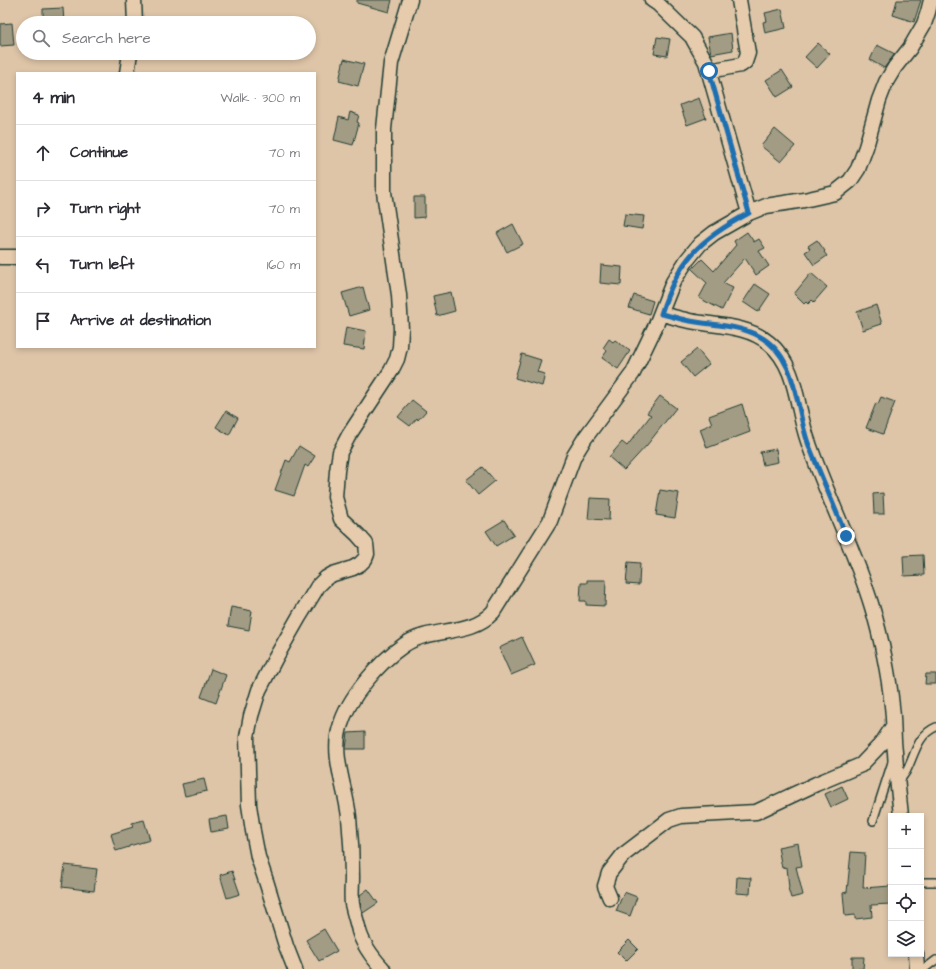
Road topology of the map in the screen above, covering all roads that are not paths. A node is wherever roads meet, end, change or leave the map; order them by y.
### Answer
1 (134, 0) edge
2 (410, 0) edge
3 (652, 0) edge
4 (739, 0) edge
5 (931, 0) edge
6 (135, 16) edge
7 (129, 60) edge
8 (709, 71) junction
9 (127, 72) edge
10 (749, 213) junction
11 (0, 257) edge
12 (16, 258) edge
13 (661, 314) junction
14 (893, 726) junction
15 (936, 727) edge
16 (895, 755) junction
17 (898, 784) junction
18 (901, 813) edge
19 (873, 821) dead end
20 (924, 882) edge
21 (936, 882) edge
22 (610, 898) dead end
23 (916, 957) edge
24 (936, 960) edge
25 (296, 969) edge
26 (383, 969) edge
27 (917, 969) edge
28 (924, 969) edge

1 - 6 street
2 - 25 street
3 - 8 street
4 - 8 street
5 - 10 street
7 - 9 street
8 - 10 street
10 - 13 street
11 - 12 street
13 - 14 street
13 - 26 street
14 - 16 street
14 - 22 street
15 - 17 lane
16 - 17 street
16 - 19 lane
17 - 18 street
20 - 21 lane
23 - 27 street
24 - 28 lane

